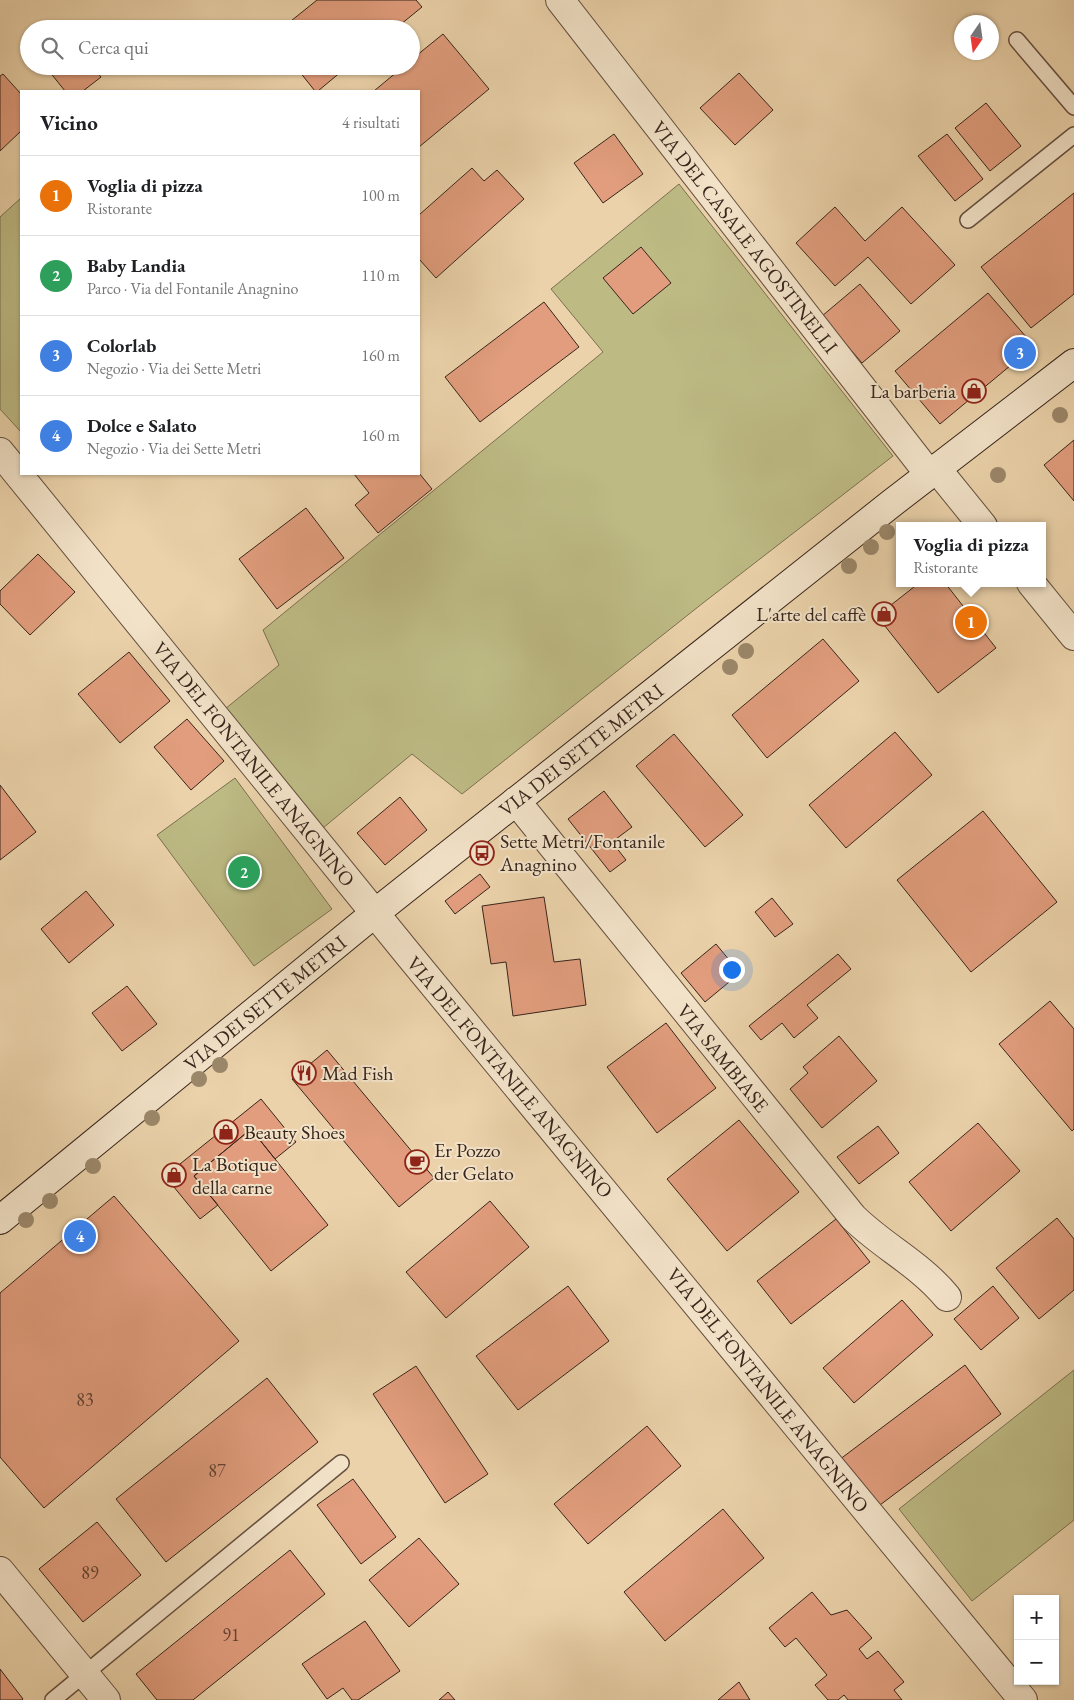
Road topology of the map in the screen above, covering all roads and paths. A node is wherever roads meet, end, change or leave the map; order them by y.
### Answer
1 (560, 0) edge
2 (1017, 40) dead end
3 (1074, 107) edge
4 (1074, 136) edge
5 (968, 220) dead end
6 (1074, 363) edge
7 (0, 452) edge
8 (933, 471) junction
9 (979, 522) edge
10 (1034, 587) edge
11 (1074, 636) edge
12 (516, 801) junction
13 (375, 913) junction
14 (0, 1220) edge
15 (947, 1297) dead end
16 (341, 1463) dead end
17 (0, 1571) edge
18 (84, 1674) junction
19 (53, 1700) edge
20 (106, 1700) edge
21 (1023, 1700) edge

1 - 8 street, VIA DEL CASALE AGOSTINELLI
2 - 3 lane
4 - 5 lane
6 - 8 street, VIA DEI SETTE METRI
7 - 13 street, VIA DEL FONTANILE ANAGNINO
8 - 9 street, VIA DEL CASALE AGOSTINELLI
8 - 12 street, VIA DEI SETTE METRI
10 - 11 street
12 - 13 street, VIA DEI SETTE METRI
12 - 15 street, VIA SAMBIASE
13 - 14 street, VIA DEI SETTE METRI
13 - 21 street, VIA DEL FONTANILE ANAGNINO
16 - 18 lane
17 - 18 street
18 - 19 lane
18 - 20 street

